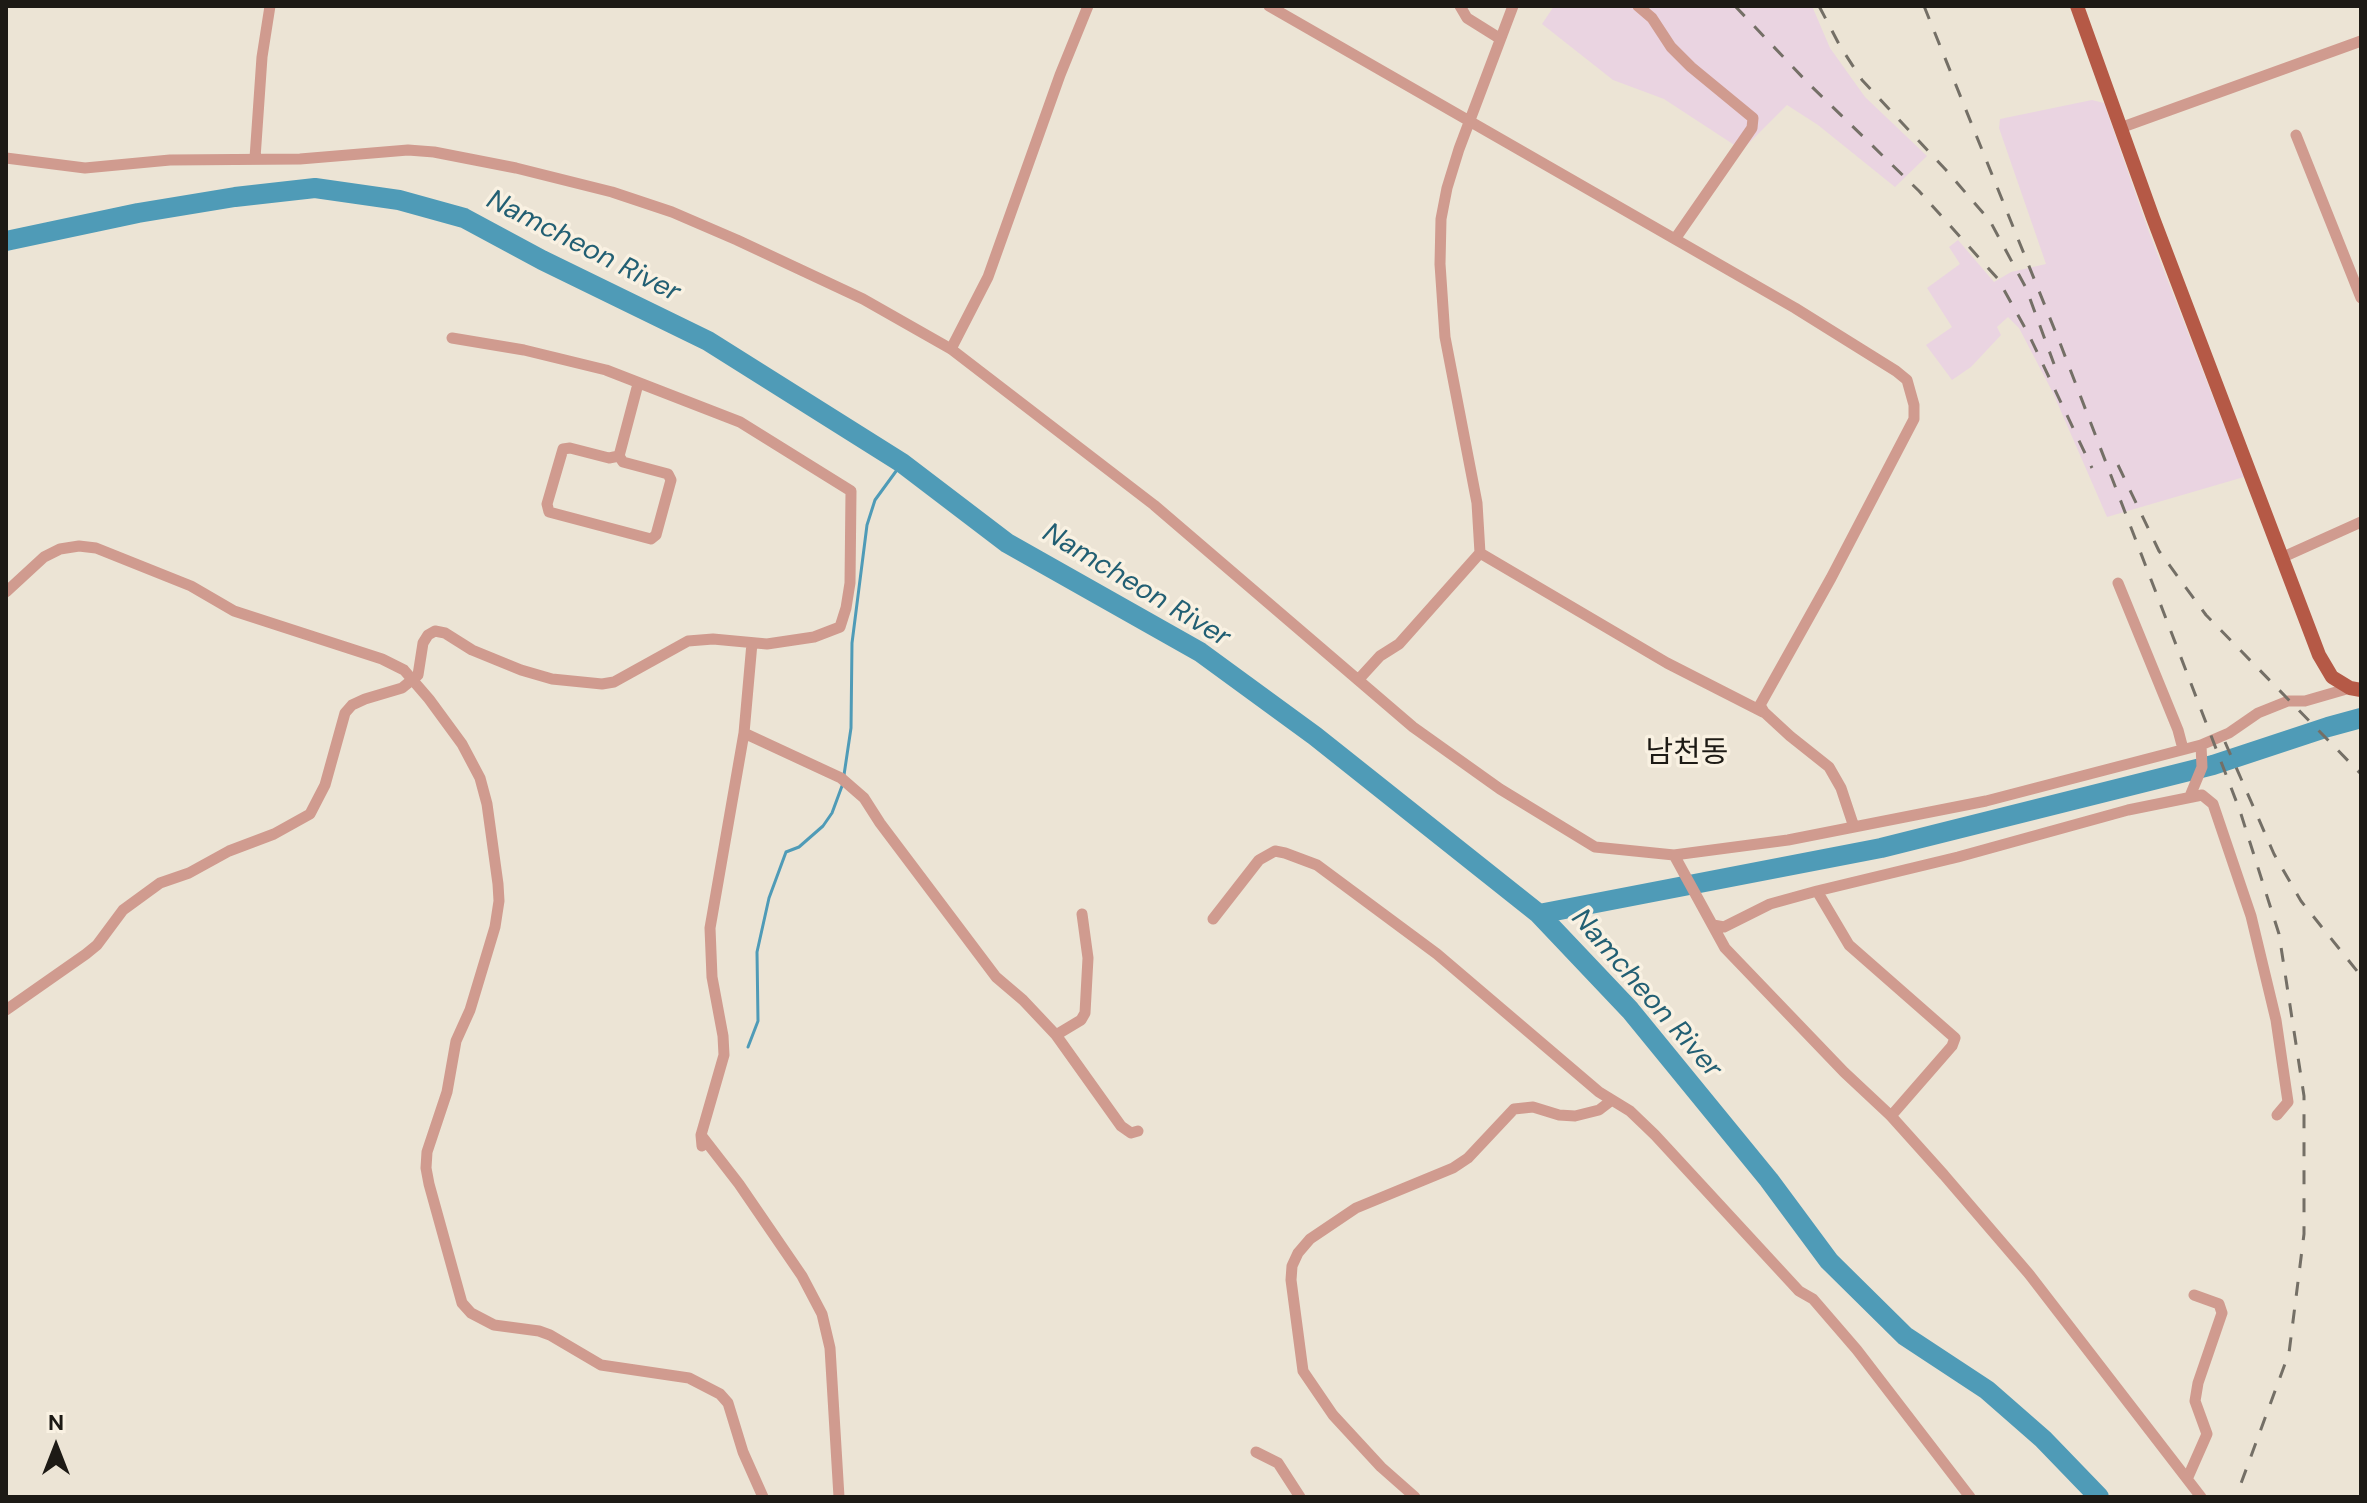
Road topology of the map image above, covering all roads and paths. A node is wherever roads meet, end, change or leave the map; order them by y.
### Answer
1 (270, 6) edge
2 (1088, 6) edge
3 (1269, 6) edge
4 (1460, 6) edge
5 (1513, 6) edge
6 (1638, 6) edge
7 (2077, 6) edge
8 (1499, 38) junction
9 (2361, 41) edge
10 (1469, 121) junction
11 (2120, 128) junction
12 (2296, 135) dead end
13 (6, 158) edge
14 (255, 158) junction
15 (1675, 239) junction
16 (2361, 298) edge
17 (452, 338) dead end
18 (951, 349) junction
19 (638, 384) junction
20 (619, 456) junction
21 (2361, 522) edge
22 (1480, 553) junction
23 (2281, 558) junction
24 (2118, 583) dead end
25 (6, 592) edge
26 (752, 643) junction
27 (1359, 679) junction
28 (411, 680) junction
29 (2356, 689) edge
30 (1764, 712) junction
31 (744, 733) junction
32 (2201, 745) junction
33 (2183, 749) junction
34 (2190, 796) junction
35 (1854, 827) junction
36 (1674, 855) junction
37 (1817, 891) junction
38 (1082, 914) dead end
39 (1213, 919) dead end
40 (1713, 925) junction
41 (6, 1010) edge
42 (1056, 1035) junction
43 (1612, 1100) junction
44 (2277, 1115) dead end
45 (1891, 1116) junction
46 (1138, 1131) dead end
47 (2194, 1295) dead end
48 (1256, 1452) dead end
49 (2188, 1477) junction
50 (763, 1497) edge
51 (839, 1497) edge
52 (1300, 1497) edge
53 (1415, 1497) edge
54 (1970, 1497) edge
55 (2201, 1497) edge

1 - 14 street
2 - 18 street
3 - 10 street
4 - 8 street
5 - 8 street
6 - 15 street
7 - 11 main road
8 - 10 street
9 - 11 street
10 - 15 street
10 - 22 street
11 - 23 main road
12 - 16 street
13 - 14 street
14 - 18 street
15 - 30 street
17 - 19 street
18 - 27 street
19 - 20 street
19 - 26 street
20 - 20 street
21 - 23 street
22 - 27 street
22 - 30 street
23 - 29 main road
24 - 33 street
25 - 28 street
26 - 28 street
26 - 31 street
27 - 36 street
28 - 41 street
28 - 50 street
29 - 32 street
30 - 35 street
31 - 42 street
31 - 51 street
32 - 33 street
32 - 34 street
33 - 35 street
34 - 37 street
34 - 44 street
35 - 36 street
36 - 40 street
37 - 40 street
37 - 45 street
38 - 42 street
39 - 43 street
40 - 45 street
42 - 46 street
43 - 53 street
43 - 54 street
45 - 49 street
47 - 49 street
48 - 52 street
49 - 55 street

